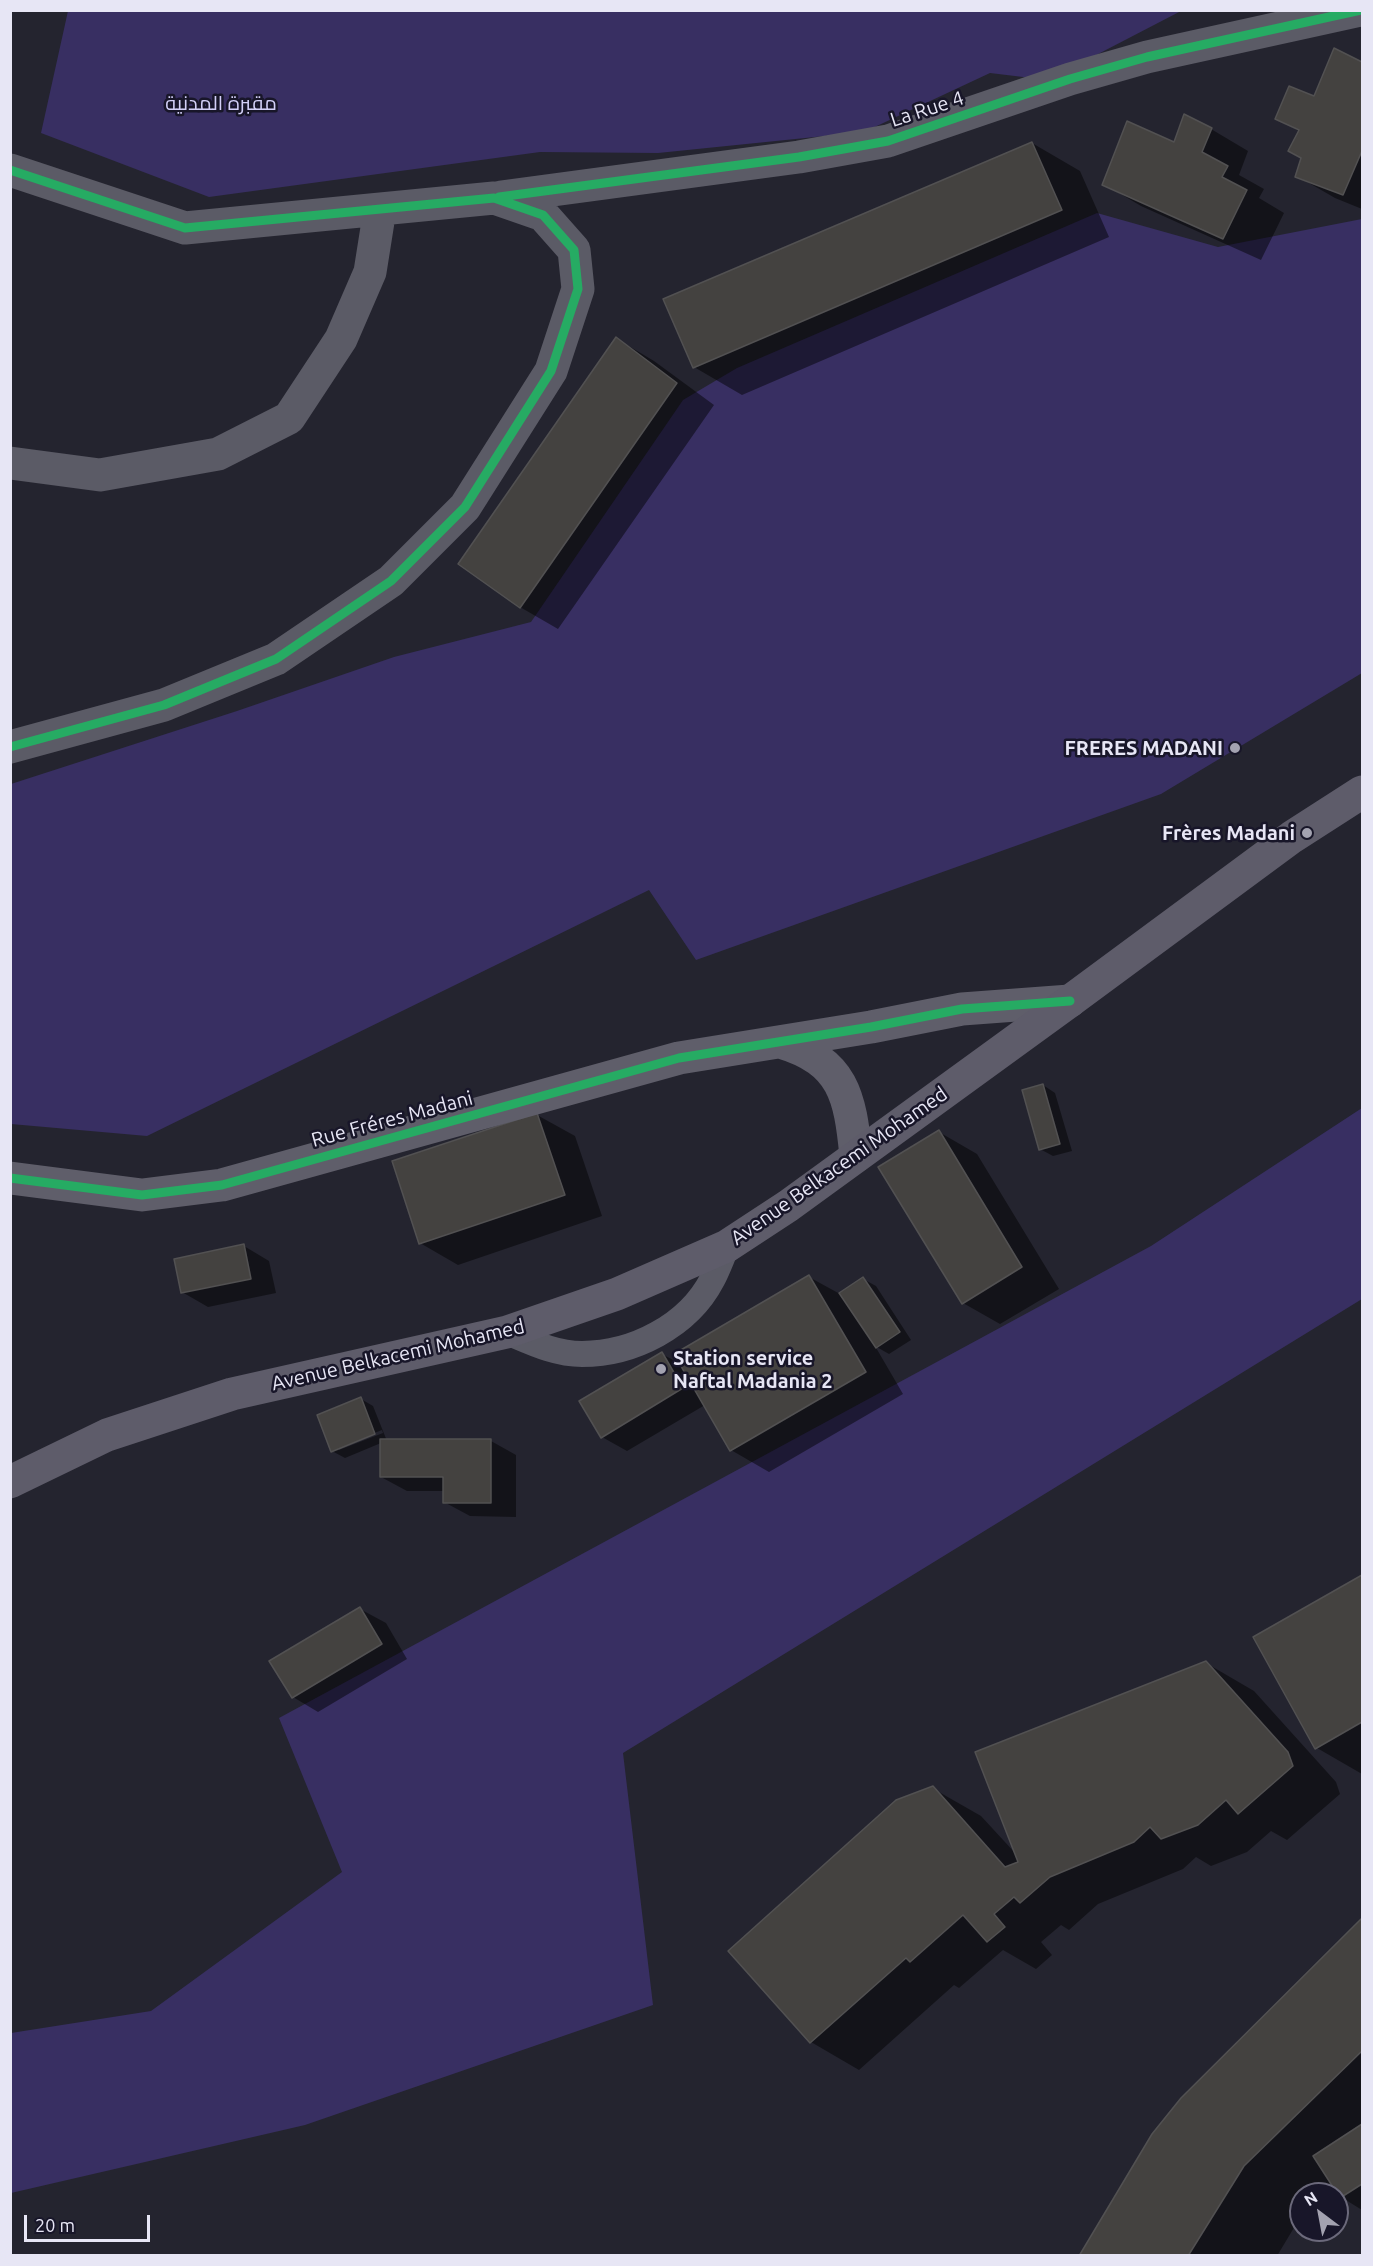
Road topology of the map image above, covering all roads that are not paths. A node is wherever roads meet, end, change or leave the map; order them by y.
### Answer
1 (1361, 10) edge
2 (10, 170) edge
3 (494, 198) junction
4 (380, 209) junction
5 (10, 463) edge
6 (10, 747) edge
7 (1362, 792) edge
8 (1070, 1001) junction
9 (780, 1042) junction
10 (856, 1156) junction
11 (10, 1178) edge
12 (727, 1246) junction
13 (507, 1332) junction
14 (10, 1482) edge

1 - 3 street, La Rue 4
2 - 4 street, La Rue 4
3 - 4 street, La Rue 4
3 - 6 street
4 - 5 street
7 - 8 main road, Avenue Belkacemi Mohamed
8 - 9 street, Rue Fréres Madani
8 - 10 main road, Avenue Belkacemi Mohamed
9 - 10 street
9 - 11 street, Rue Fréres Madani
10 - 12 main road, Avenue Belkacemi Mohamed
12 - 13 main road, Avenue Belkacemi Mohamed
12 - 13 lane
13 - 14 main road, Avenue Belkacemi Mohamed

